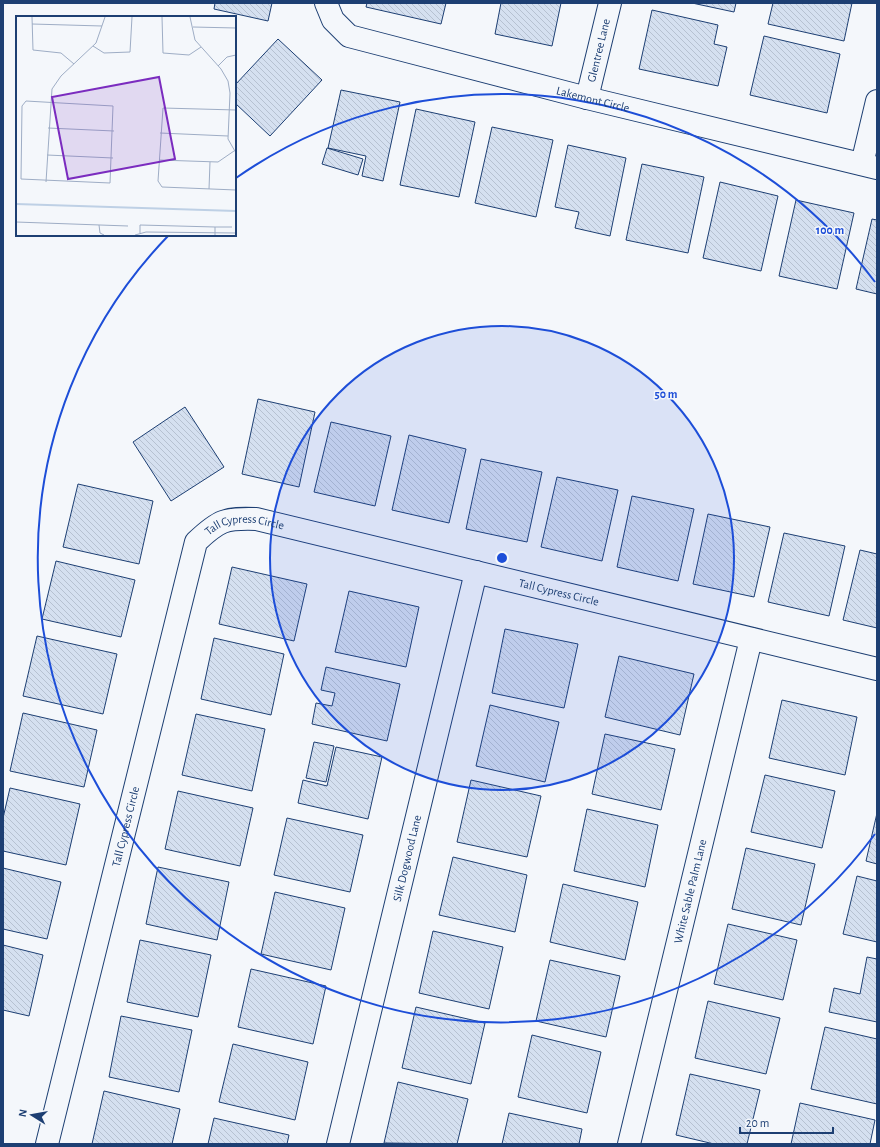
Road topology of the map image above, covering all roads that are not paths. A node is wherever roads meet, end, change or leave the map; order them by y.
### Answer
1 (326, 3) edge
2 (610, 3) edge
3 (587, 98) junction
4 (877, 101) edge
5 (869, 166) edge
6 (476, 572) junction
7 (751, 638) junction
8 (877, 669) edge
9 (47, 1144) edge
10 (338, 1144) edge
11 (629, 1144) edge

1 - 3 street, Lakemont Circle
2 - 3 street, Glentree Lane
3 - 5 street, Lakemont Circle
4 - 5 street
6 - 7 street, Tall Cypress Circle
6 - 9 street, Tall Cypress Circle
6 - 10 street, Silk Dogwood Lane
7 - 8 street, Tall Cypress Circle
7 - 11 street, White Sable Palm Lane

